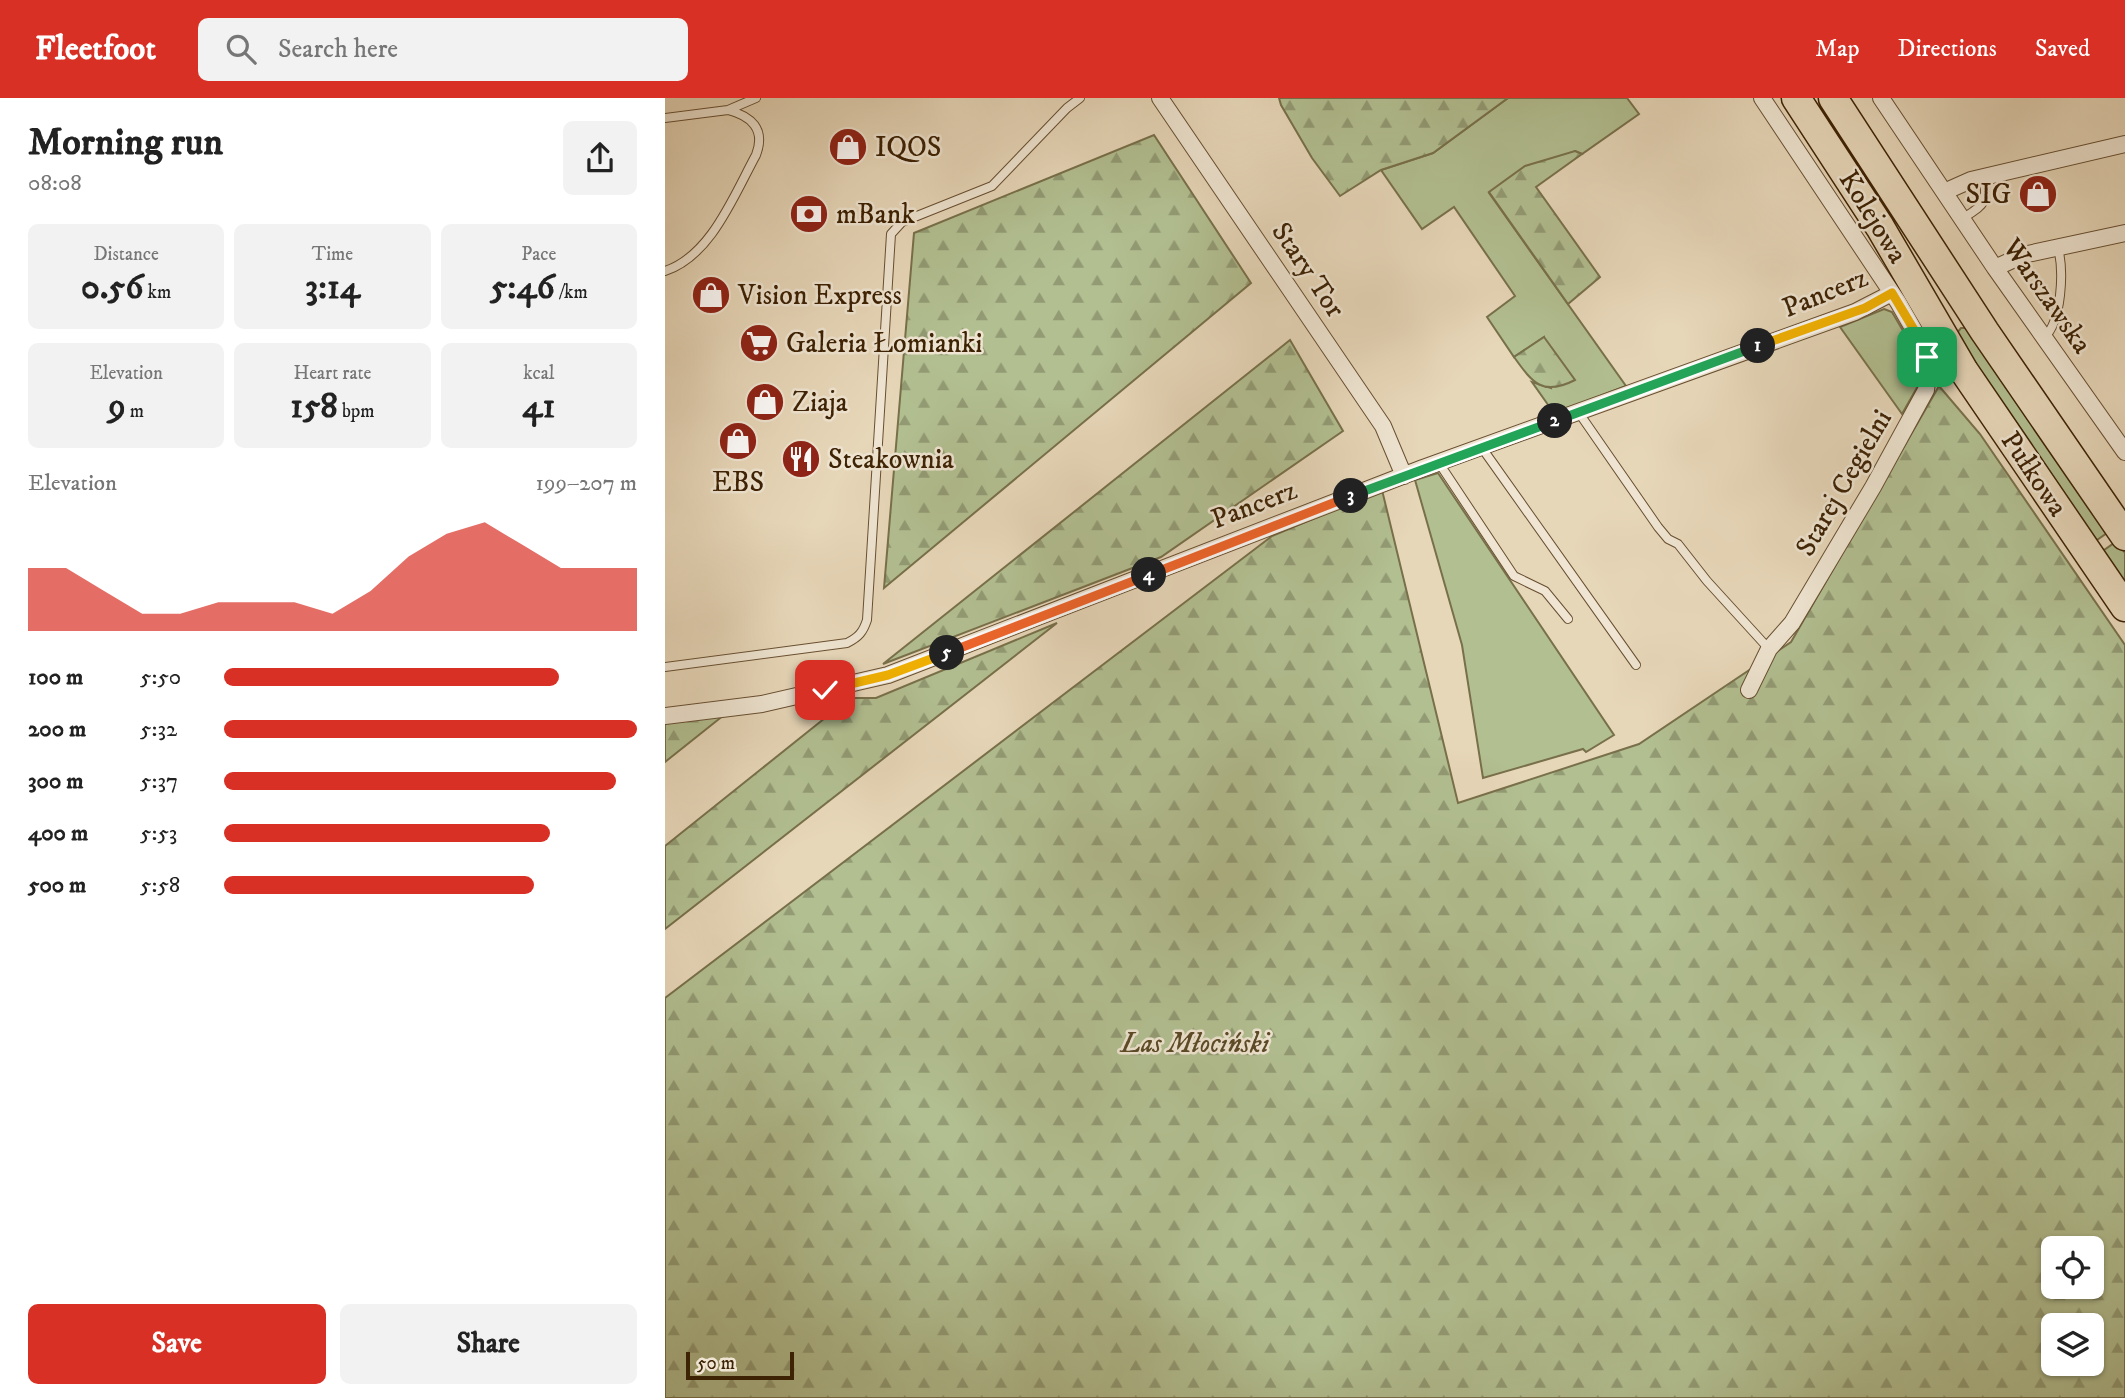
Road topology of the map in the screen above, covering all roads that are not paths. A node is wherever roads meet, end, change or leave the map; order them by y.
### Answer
1 (756, 98) edge
2 (1080, 98) edge
3 (1160, 98) edge
4 (1762, 98) edge
5 (1796, 98) edge
6 (1833, 98) edge
7 (1881, 98) edge
8 (728, 110) junction
9 (665, 118) edge
10 (2125, 144) edge
11 (1983, 177) junction
12 (1944, 192) junction
13 (1962, 219) junction
14 (2125, 233) edge
15 (2058, 247) junction
16 (1995, 268) junction
17 (665, 271) edge
18 (1892, 293) junction
19 (1975, 315) joint
20 (2044, 338) junction
21 (1945, 339) joint
22 (1579, 413) junction
23 (1482, 448) junction
24 (2125, 452) edge
25 (1439, 463) junction
26 (1404, 476) junction
27 (2125, 536) edge
28 (2125, 607) edge
29 (1568, 619) dead end
30 (1769, 649) junction
31 (1636, 665) dead end
32 (665, 667) edge
33 (1749, 690) dead end
34 (665, 716) edge

1 - 8 lane
2 - 32 lane
3 - 26 street, Stary Tor
4 - 18 street, Starej Cegielni
5 - 21 highway, Kolejowa
6 - 19 highway, Kolejowa
7 - 12 street, Warszawska
8 - 9 lane
8 - 17 lane
10 - 11 street
11 - 12 street
11 - 13 lane
12 - 13 street, Warszawska
13 - 16 street, Warszawska
14 - 15 street
15 - 16 street
15 - 20 lane
16 - 20 street, Warszawska
18 - 22 street, Pancerz
18 - 30 street, Starej Cegielni
19 - 27 highway, Pułkowa
20 - 24 street, Warszawska
21 - 28 highway, Pułkowa
22 - 23 street, Pancerz
22 - 30 lane
23 - 25 street, Pancerz
23 - 31 lane
25 - 26 street, Pancerz
25 - 29 lane
26 - 34 street, Pancerz
30 - 33 street, Starej Cegielni

